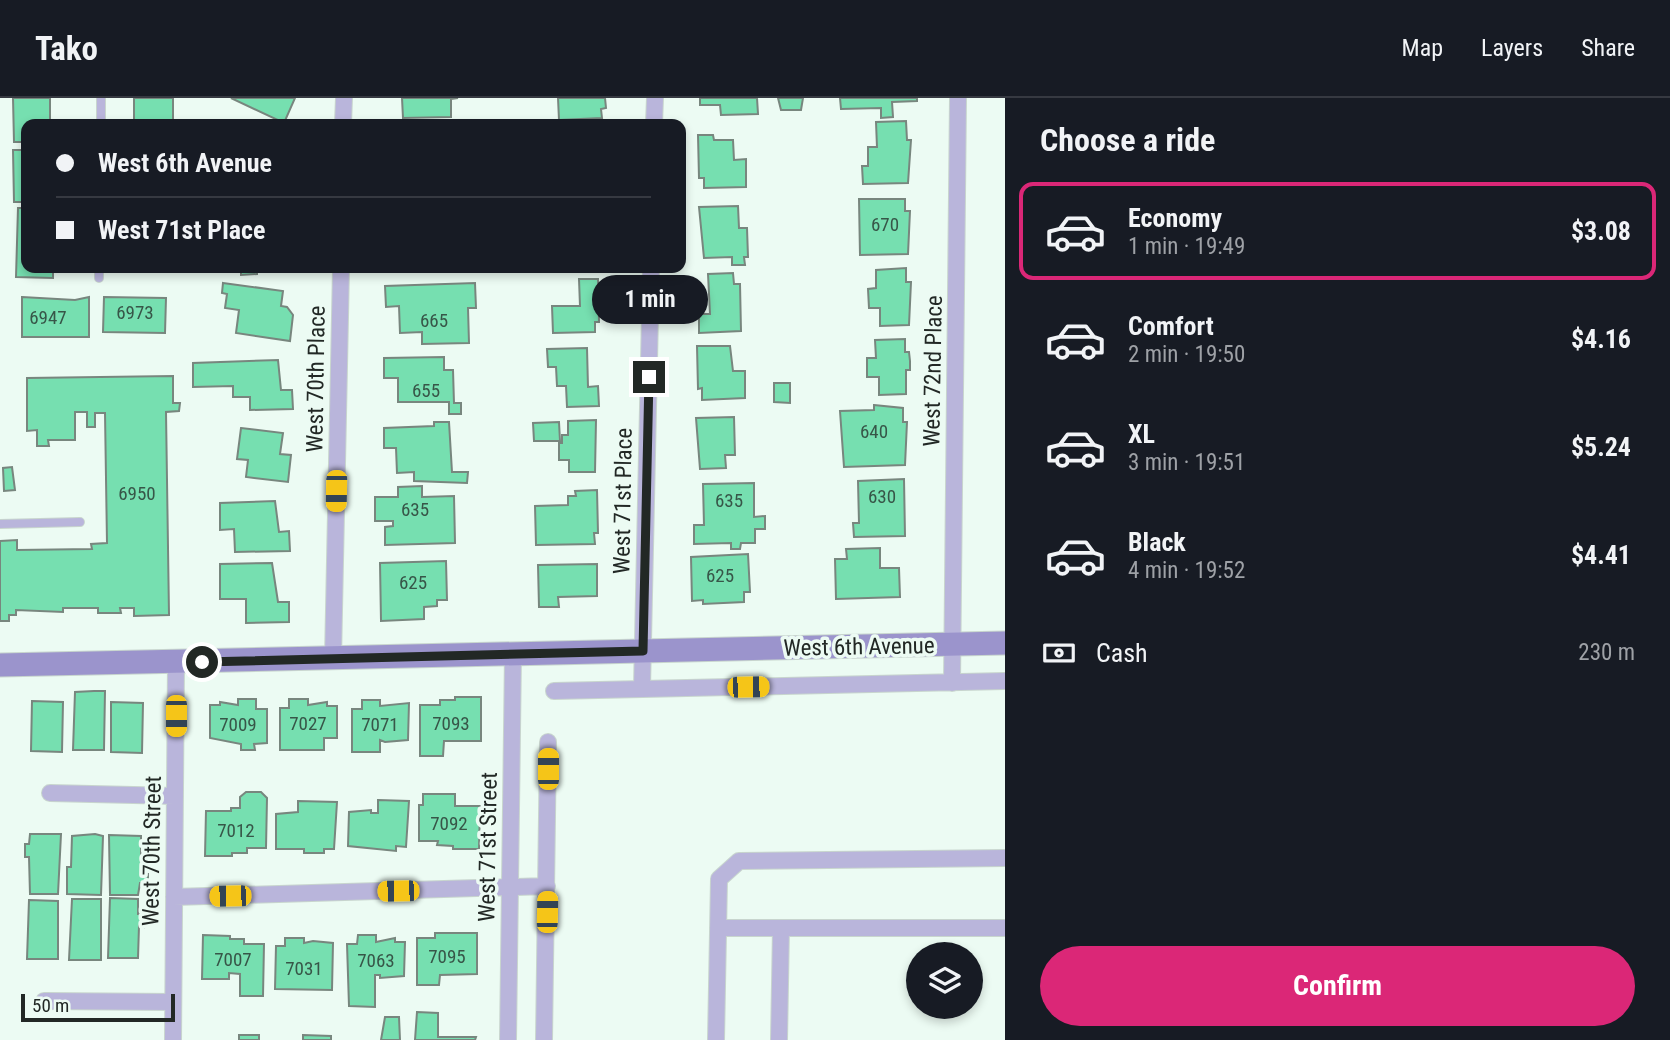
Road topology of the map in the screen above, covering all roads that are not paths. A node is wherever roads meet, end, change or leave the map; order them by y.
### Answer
1 (101, 98) edge
2 (344, 98) edge
3 (655, 98) edge
4 (958, 98) edge
5 (101, 119) edge
6 (343, 119) edge
7 (654, 119) edge
8 (100, 273) edge
9 (341, 273) edge
10 (651, 273) edge
11 (99, 278) dead end
12 (80, 522) dead end
13 (0, 524) edge
14 (1005, 643) edge
15 (953, 645) junction
16 (643, 651) junction
17 (513, 654) junction
18 (333, 659) junction
19 (176, 662) junction
20 (0, 665) edge
21 (1005, 681) edge
22 (952, 683) junction
23 (642, 688) junction
24 (554, 691) dead end
25 (548, 742) dead end
26 (50, 793) dead end
27 (176, 796) junction
28 (1005, 858) edge
29 (547, 886) junction
30 (510, 888) junction
31 (174, 897) junction
32 (781, 928) junction
33 (1005, 928) edge
34 (718, 929) junction
35 (44, 1001) dead end
36 (173, 1002) junction
37 (173, 1040) edge
38 (508, 1040) edge
39 (544, 1040) edge
40 (716, 1040) edge
41 (779, 1040) edge

1 - 5 lane
2 - 6 street
3 - 7 street
4 - 15 street, West 72nd Place
8 - 11 lane
9 - 18 street, West 70th Place
10 - 16 street, West 71st Place
12 - 13 lane
14 - 15 street, West 6th Avenue
15 - 16 street, West 6th Avenue
15 - 22 street, West 72nd Place
16 - 17 street, West 6th Avenue
16 - 23 street, West 71st Place
17 - 18 street, West 6th Avenue
17 - 30 street, West 71st Street
18 - 19 street, West 6th Avenue
19 - 20 street, West 6th Avenue
19 - 27 street, West 70th Street
21 - 22 street
22 - 23 street
23 - 24 street
25 - 29 street
26 - 27 street
27 - 31 street, West 70th Street
28 - 34 street
29 - 30 street
29 - 39 street
30 - 31 street
30 - 38 street, West 71st Street
31 - 36 street, West 70th Street
32 - 33 street
32 - 34 street
32 - 41 street
34 - 40 street
35 - 36 street
36 - 37 street, West 70th Street

